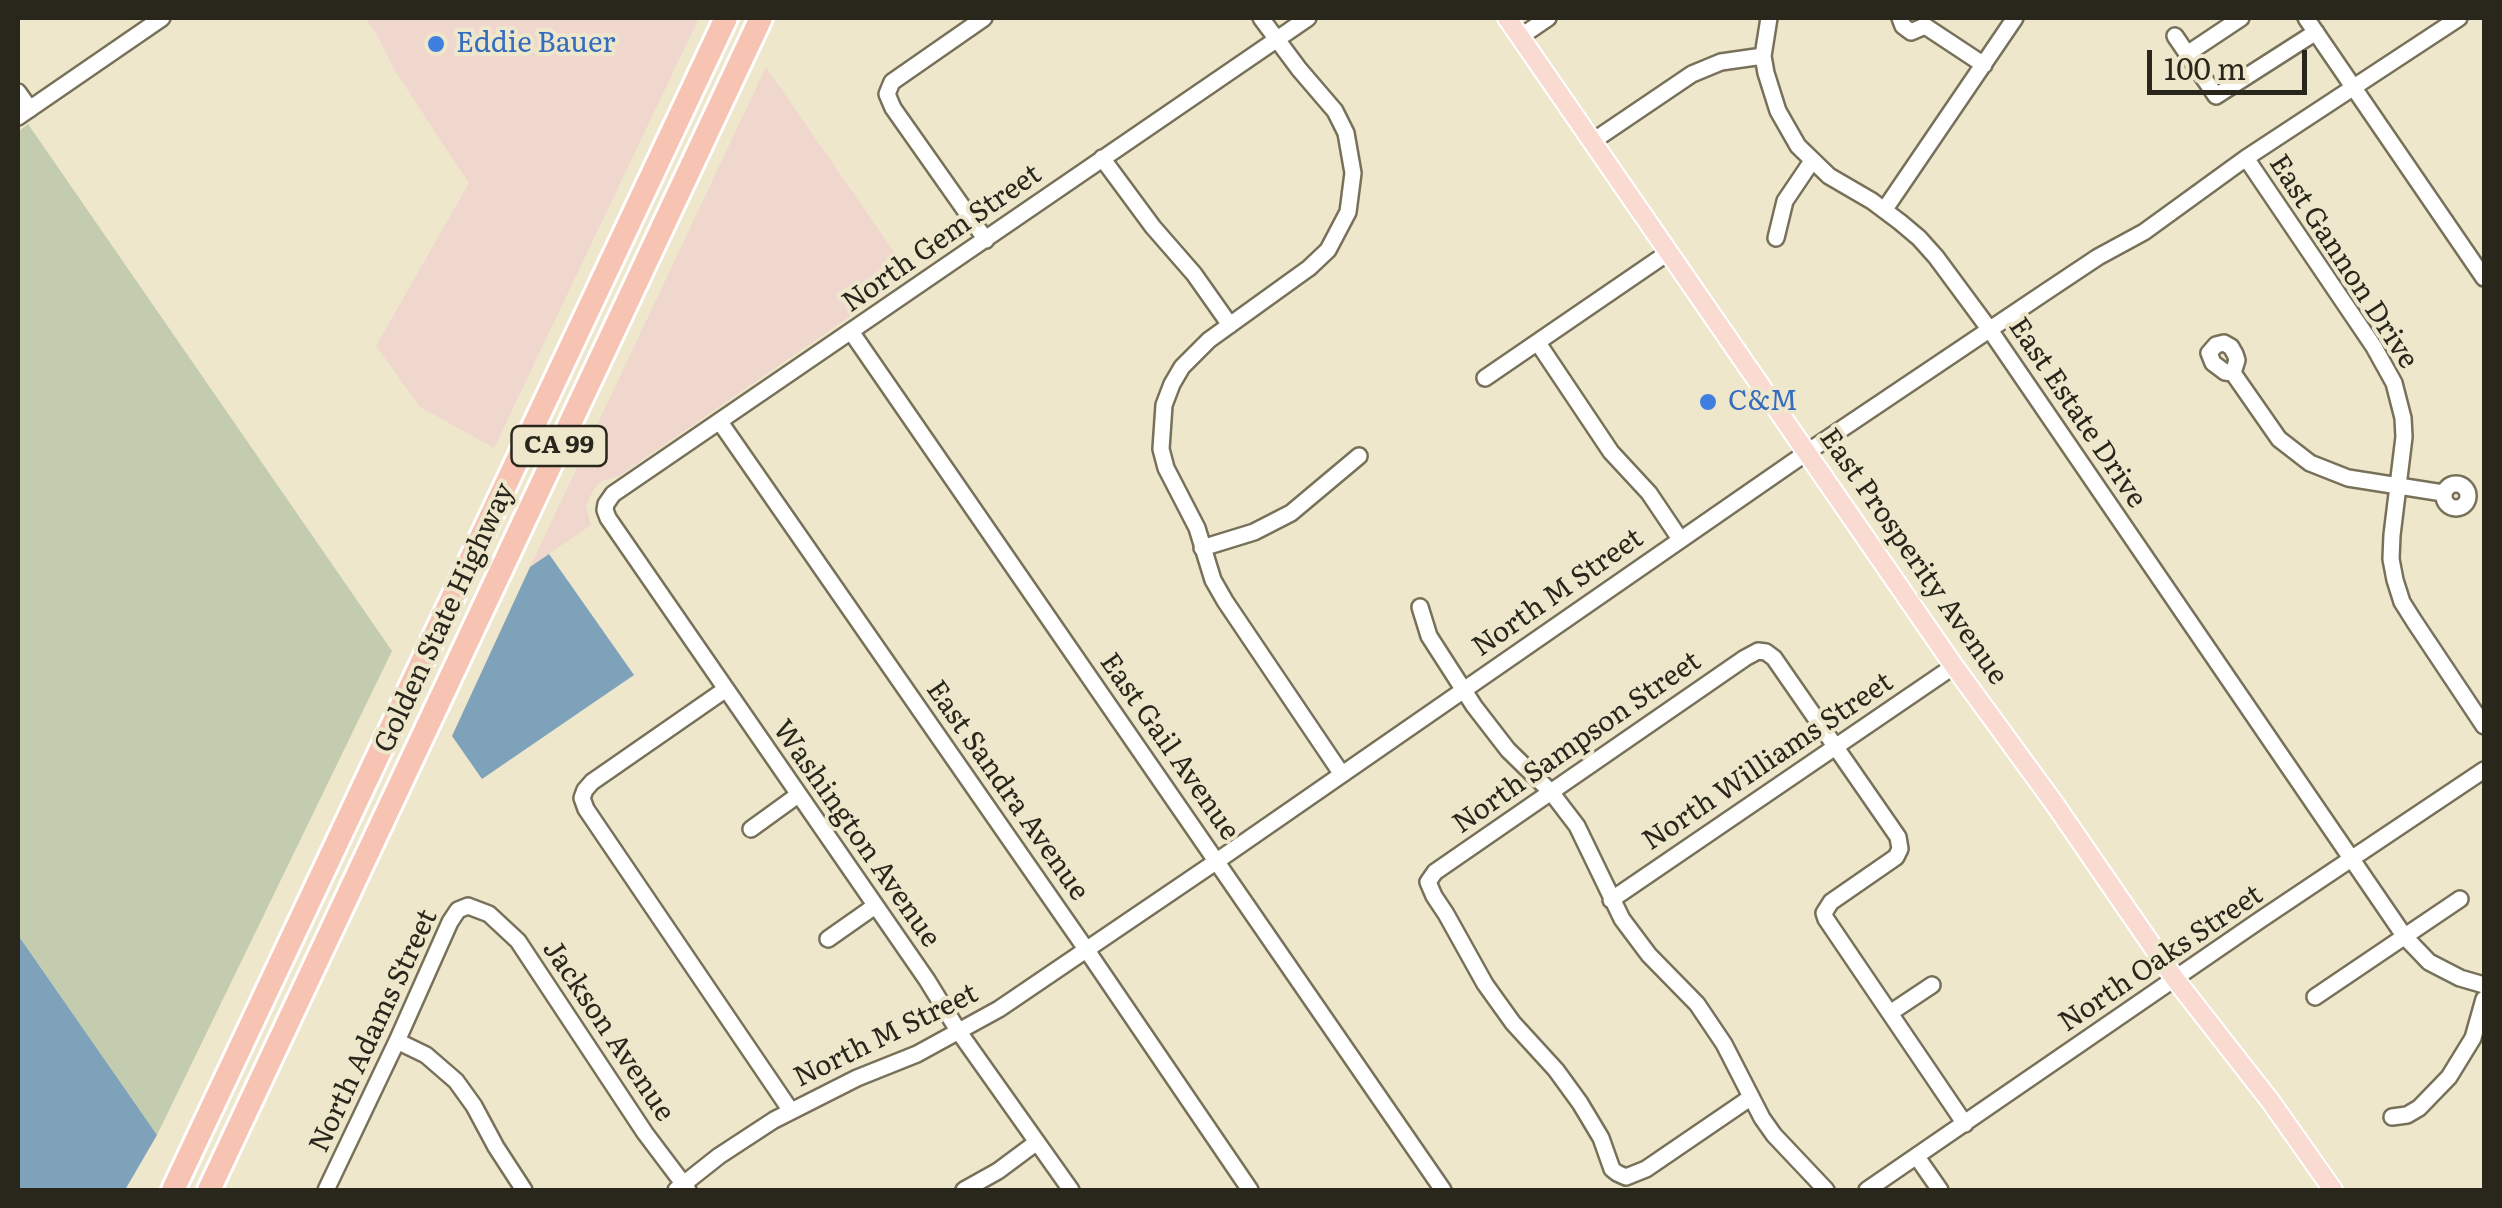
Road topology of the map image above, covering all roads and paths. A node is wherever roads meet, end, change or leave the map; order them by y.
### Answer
1 (162, 18) edge
2 (726, 18) edge
3 (761, 18) edge
4 (984, 18) edge
5 (1261, 18) edge
6 (1308, 18) edge
7 (1548, 18) edge
8 (1769, 18) edge
9 (1900, 18) edge
10 (2014, 18) edge
11 (2241, 18) edge
12 (2306, 18) edge
13 (2459, 18) edge
14 (1925, 22) edge
15 (1515, 24) edge
16 (2316, 32) junction
17 (2175, 36) dead end
18 (1277, 39) junction
19 (2187, 54) junction
20 (1764, 56) junction
21 (1984, 65) junction
22 (2354, 88) junction
23 (18, 92) edge
24 (24, 113) edge
25 (1592, 141) junction
26 (1102, 158) junction
27 (2246, 158) junction
28 (1812, 160) junction
29 (1884, 209) junction
30 (1776, 238) dead end
31 (986, 240) junction
32 (1669, 252) junction
33 (2484, 278) edge
34 (1230, 325) junction
35 (1990, 330) junction
36 (852, 333) junction
37 (1538, 343) junction
38 (2233, 373) dead end
39 (1485, 378) dead end
40 (720, 422) junction
41 (1806, 453) junction
42 (1360, 456) dead end
43 (2398, 487) junction
44 (2443, 493) dead end
45 (606, 504) joint
46 (1680, 539) junction
47 (1202, 548) junction
48 (1420, 607) dead end
49 (1954, 666) junction
50 (726, 689) junction
51 (1464, 689) junction
52 (2484, 726) edge
53 (1834, 746) junction
54 (2484, 770) edge
55 (1341, 773) junction
56 (1551, 792) junction
57 (798, 795) junction
58 (751, 829) dead end
59 (2353, 859) junction
60 (1217, 861) junction
61 (2460, 899) dead end
62 (1611, 900) junction
63 (875, 906) junction
64 (477, 908) joint
65 (2405, 936) junction
66 (828, 939) dead end
67 (1086, 949) junction
68 (2175, 979) junction
69 (1932, 986) dead end
70 (2484, 986) edge
71 (2315, 997) dead end
72 (2484, 999) edge
73 (1890, 1013) junction
74 (959, 1032) junction
75 (397, 1041) junction
76 (1750, 1098) junction
77 (791, 1111) junction
78 (2392, 1117) dead end
79 (1965, 1124) junction
80 (1037, 1142) junction
81 (1917, 1156) junction
82 (184, 1167) junction
83 (682, 1188) edge
84 (162, 1190) edge
85 (174, 1190) edge
86 (209, 1190) edge
87 (326, 1190) edge
88 (524, 1190) edge
89 (964, 1190) edge
90 (1071, 1190) edge
91 (1250, 1190) edge
92 (1443, 1190) edge
93 (1826, 1190) edge
94 (1868, 1190) edge
95 (1940, 1190) edge
96 (2332, 1190) edge

1 - 24 street
2 - 82 highway, Golden State Highway / CA 99
3 - 86 highway, Golden State Highway / CA 99
4 - 31 street
5 - 18 street
6 - 18 street, North Gem Street
7 - 15 street
8 - 20 street, East Estate Drive
9 - 14 street
10 - 21 street
11 - 19 street
12 - 16 street
13 - 22 street, North M Street
14 - 21 street
15 - 25 main road, East Prosperity Avenue
16 - 19 street
16 - 22 street
17 - 19 street
18 - 26 street, North Gem Street
18 - 34 street
20 - 25 street
20 - 28 street, East Estate Drive
21 - 29 street
22 - 27 street, North M Street
22 - 33 street
23 - 24 street
25 - 32 main road, East Prosperity Avenue
26 - 31 street, North Gem Street
26 - 34 street
27 - 35 street, North M Street
27 - 43 street, East Gannon Drive
28 - 29 street, East Estate Drive
28 - 30 street
29 - 35 street, East Estate Drive
31 - 36 street, North Gem Street
32 - 37 street
32 - 41 main road, East Prosperity Avenue
34 - 47 street
35 - 41 street, North M Street
35 - 59 street, East Estate Drive
36 - 40 street, North Gem Street
36 - 60 street, East Gail Avenue
37 - 39 street
37 - 46 street
38 - 43 street
40 - 45 street, North Gem Street
40 - 67 street, East Sandra Avenue
41 - 46 street, North M Street
41 - 49 main road, East Prosperity Avenue
42 - 47 street
43 - 44 street
43 - 52 street, East Gannon Drive
45 - 50 street, Washington Avenue
46 - 51 street, North M Street
47 - 55 street
48 - 51 street
49 - 53 street, North Williams Street
49 - 68 main road, East Prosperity Avenue
50 - 57 street, Washington Avenue
50 - 77 street
51 - 55 street, North M Street
51 - 56 street
53 - 56 street, North Sampson Street
53 - 62 street, North Williams Street
53 - 73 street
54 - 59 street, North Oaks Street
55 - 60 street, North M Street
56 - 62 street
56 - 76 street, North Sampson Street
57 - 58 street
57 - 63 street, Washington Avenue
59 - 65 street, East Estate Drive
59 - 68 street, North Oaks Street
60 - 67 street, North M Street
60 - 92 street, East Gail Avenue
61 - 65 street
62 - 76 street
63 - 66 street
63 - 74 street, Washington Avenue
64 - 75 street, North Adams Street
64 - 83 street, Jackson Avenue
65 - 70 street, East Estate Drive
65 - 71 street
67 - 74 street, North M Street
67 - 91 street, East Sandra Avenue
68 - 79 street, North Oaks Street
68 - 96 main road, East Prosperity Avenue
69 - 73 street
72 - 78 street
73 - 79 street
74 - 77 street, North M Street
74 - 80 street, Washington Avenue
75 - 87 street, North Adams Street
75 - 88 street
76 - 93 street
77 - 83 street, North M Street
79 - 81 street, North Oaks Street
80 - 89 street
80 - 90 street, Washington Avenue
81 - 94 street, North Oaks Street
81 - 95 street
82 - 84 highway
82 - 85 highway, Golden State Highway / CA 99

